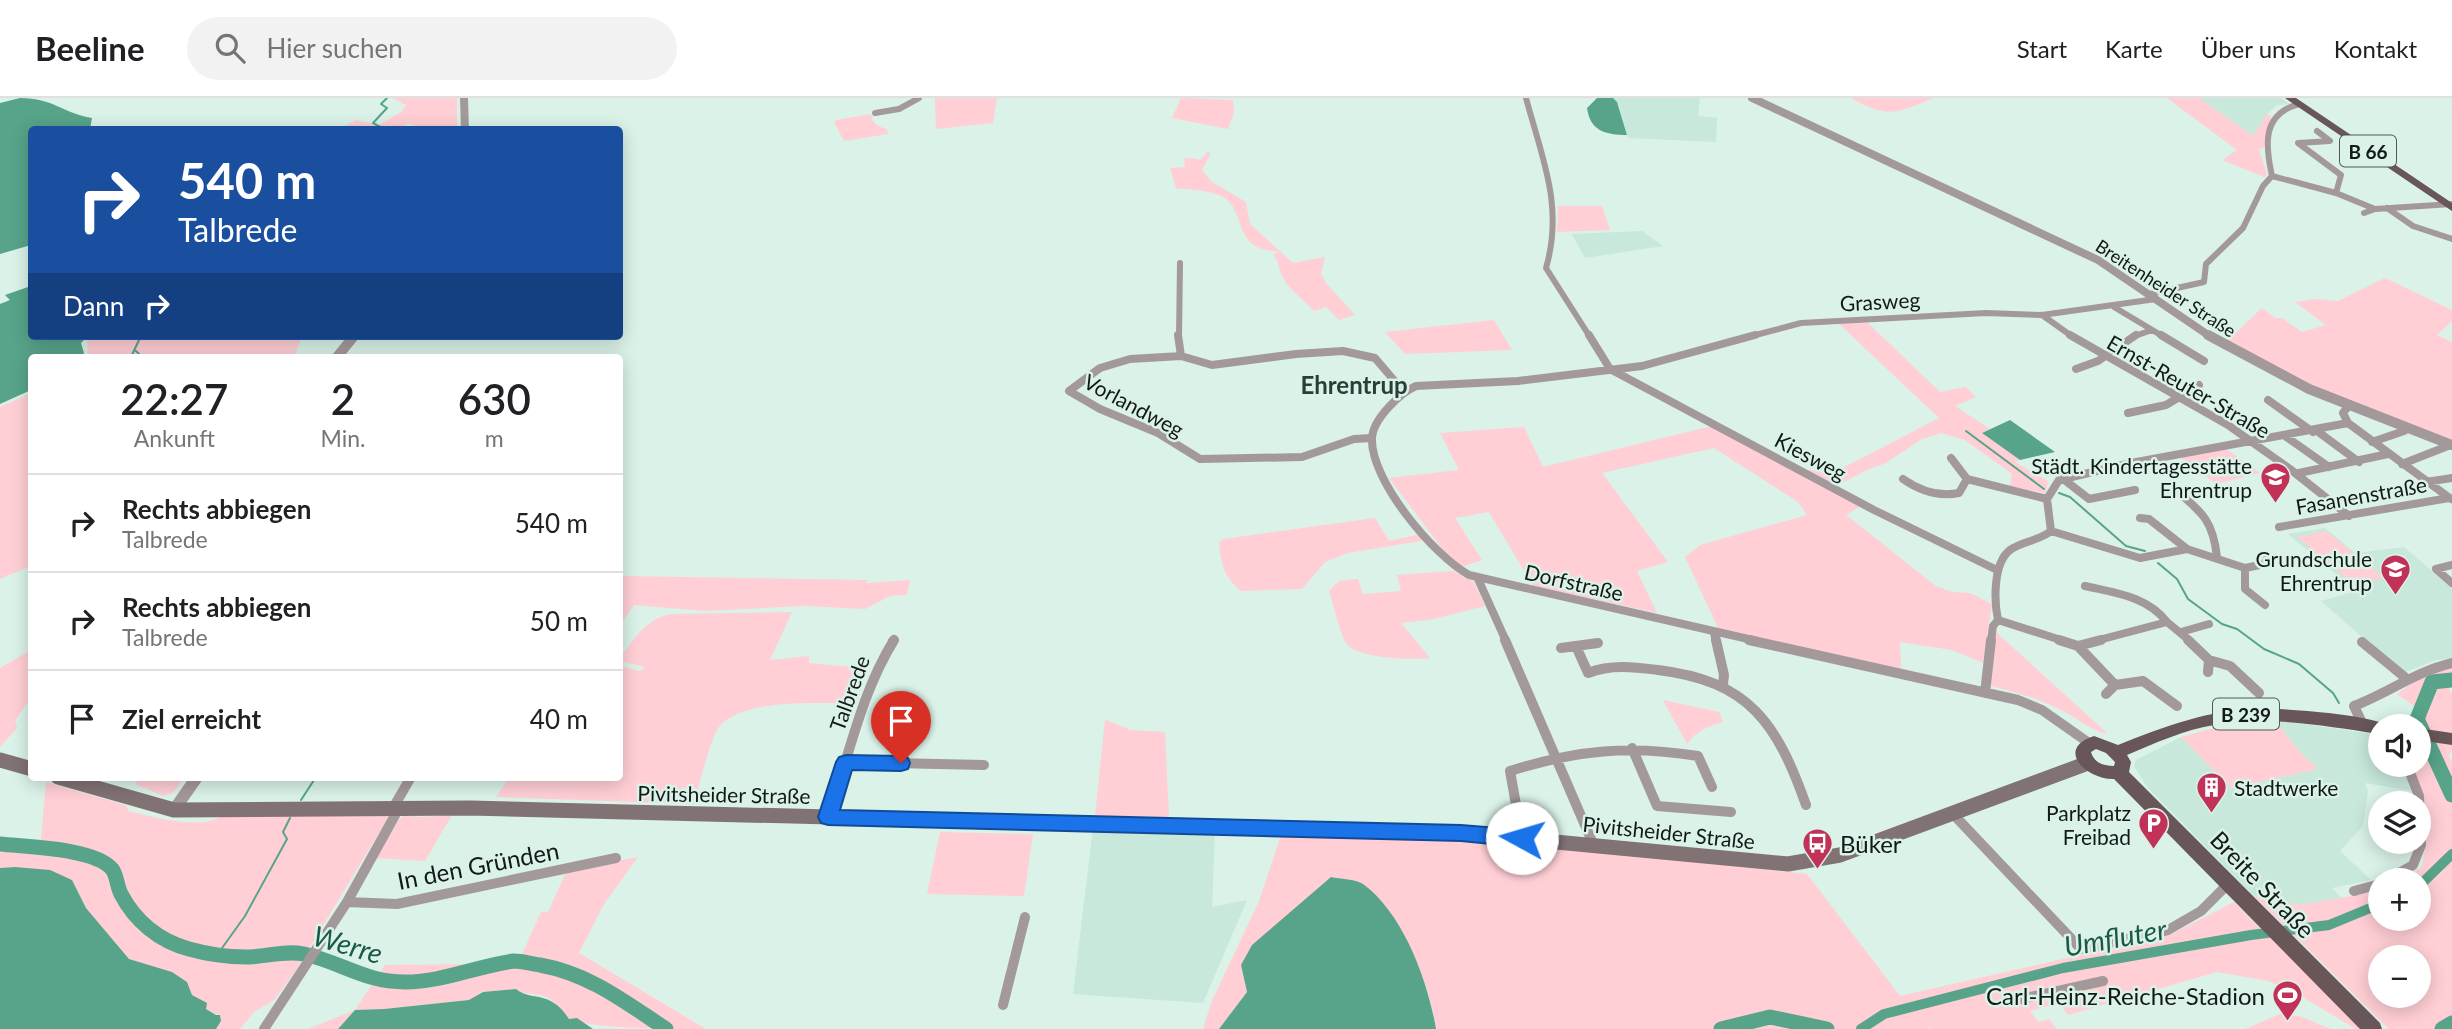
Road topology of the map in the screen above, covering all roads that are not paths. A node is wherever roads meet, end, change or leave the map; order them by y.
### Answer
1 (464, 98) edge
2 (919, 98) edge
3 (1526, 98) edge
4 (1752, 98) edge
5 (2295, 101) edge
6 (875, 113) dead end
7 (465, 126) edge
8 (2317, 131) dead end
9 (2272, 176) junction
10 (2336, 193) junction
11 (2450, 206) edge
12 (2387, 208) junction
13 (2375, 209) junction
14 (2364, 213) dead end
15 (2452, 239) edge
16 (1180, 263) dead end
17 (2153, 296) junction
18 (2115, 307) junction
19 (2042, 315) junction
20 (2152, 330) junction
21 (351, 340) edge
22 (339, 354) edge
23 (1181, 356) junction
24 (2101, 357) junction
25 (2204, 361) dead end
26 (1610, 369) junction
27 (2076, 369) dead end
28 (2199, 386) dead end
29 (1404, 392) junction
30 (2183, 398) junction
31 (2268, 400) dead end
32 (2348, 405) junction
33 (2129, 413) dead end
34 (2348, 423) junction
35 (2315, 431) junction
36 (2403, 431) dead end
37 (2286, 436) junction
38 (1372, 438) junction
39 (2252, 440) junction
40 (2372, 442) junction
41 (2450, 446) edge
42 (2175, 454) joint
43 (2388, 454) junction
44 (1951, 458) dead end
45 (2359, 461) junction
46 (2402, 464) junction
47 (2329, 467) junction
48 (2299, 474) junction
49 (2062, 478) junction
50 (2452, 478) edge
51 (1903, 479) dead end
52 (1967, 479) junction
53 (2426, 482) junction
54 (2135, 490) dead end
55 (2178, 492) dead end
56 (2047, 499) junction
57 (2450, 499) edge
58 (2349, 516) junction
59 (2140, 518) dead end
60 (2279, 527) dead end
61 (2051, 531) junction
62 (2187, 549) junction
63 (2217, 556) junction
64 (2268, 556) dead end
65 (2452, 565) edge
66 (2245, 568) junction
67 (1997, 570) junction
68 (1478, 579) junction
69 (2452, 583) edge
70 (2085, 586) dead end
71 (2264, 605) dead end
72 (1998, 620) junction
73 (2167, 622) junction
74 (2209, 624) dead end
75 (2181, 632) junction
76 (1714, 633) junction
77 (894, 639) dead end
78 (1598, 642) dead end
79 (2361, 642) dead end
80 (1576, 646) junction
81 (2078, 646) junction
82 (1561, 648) dead end
83 (2209, 660) junction
84 (2452, 663) edge
85 (2208, 672) dead end
86 (2407, 679) junction
87 (1723, 684) junction
88 (2115, 685) junction
89 (1985, 693) junction
90 (2259, 693) dead end
91 (2106, 694) dead end
92 (2177, 706) dead end
93 (2363, 725) junction
94 (2368, 726) edge
95 (2431, 736) edge
96 (2449, 738) edge
97 (2089, 743) junction
98 (1632, 748) junction
99 (2117, 752) junction
100 (1556, 756) junction
101 (0, 760) edge
102 (846, 762) junction
103 (2088, 763) junction
104 (985, 765) dead end
105 (28, 768) edge
106 (2118, 772) junction
107 (2412, 777) edge
108 (72, 781) edge
109 (194, 781) edge
110 (409, 781) edge
111 (1712, 787) dead end
112 (1806, 805) dead end
113 (396, 808) junction
114 (174, 810) junction
115 (1731, 812) dead end
116 (1953, 814) junction
117 (828, 817) junction
118 (1522, 838) junction
119 (1594, 846) junction
120 (616, 858) dead end
121 (2408, 868) edge
122 (2229, 883) junction
123 (2368, 887) edge
124 (2354, 891) dead end
125 (347, 902) junction
126 (1025, 917) dead end
127 (2104, 981) dead end
128 (2016, 1000) dead end
129 (1003, 1005) dead end
130 (264, 1029) edge
131 (2373, 1029) edge

1 - 7 street
2 - 6 street
3 - 26 street
4 - 17 street, Breitenheider Straße
5 - 9 street
5 - 11 main road, B 66
8 - 10 street
9 - 10 street
9 - 17 street, Grasweg
10 - 13 street
11 - 12 street
12 - 13 street
12 - 15 street
13 - 14 street
16 - 23 street
17 - 18 street, Grasweg
17 - 32 street, Breitenheider Straße
18 - 19 street, Grasweg
18 - 20 street
19 - 24 street, Ernst-Reuter-Straße
19 - 26 street, Grasweg
20 - 24 street
20 - 25 street
21 - 22 street
23 - 29 street, Vorlandweg
23 - 38 street, Vorlandweg
24 - 27 street
24 - 30 street, Ernst-Reuter-Straße
26 - 29 street
26 - 67 street, Kiesweg
28 - 30 street
29 - 38 street
30 - 33 street
30 - 39 street, Ernst-Reuter-Straße
31 - 35 street
32 - 34 street
32 - 41 street, Breitenheider Straße
34 - 35 street
34 - 40 street
35 - 37 street
35 - 45 street
36 - 40 street
37 - 39 street
37 - 47 street
38 - 68 street, Dorfstraße
39 - 42 street
39 - 48 street, Ernst-Reuter-Straße
40 - 43 street
41 - 46 street
42 - 49 street
43 - 45 street
43 - 46 street
44 - 52 street
45 - 47 street
46 - 53 street
47 - 48 street
48 - 58 street, Ernst-Reuter-Straße
49 - 54 street
49 - 56 street
50 - 53 street
51 - 52 street
52 - 56 street
53 - 57 street
55 - 63 street
56 - 61 street
57 - 58 street, Fasanenstraße
58 - 60 street, Fasanenstraße
59 - 62 street
61 - 62 street
61 - 67 street
62 - 63 street
63 - 66 street
64 - 66 street
65 - 69 street
66 - 71 street
67 - 72 street
68 - 76 street, Dorfstraße
68 - 100 street
70 - 73 street
72 - 81 street
72 - 89 street
73 - 75 street
73 - 81 street
74 - 75 street
75 - 83 street
76 - 87 street
76 - 89 street, Dorfstraße
77 - 102 street, Talbrede
78 - 80 street
79 - 86 street
80 - 82 street
80 - 87 street
81 - 88 street
83 - 85 street
83 - 90 street
84 - 86 street
86 - 93 street
87 - 112 street
88 - 91 street
88 - 92 street
89 - 97 street, Dorfstraße
93 - 94 main road, B 239
93 - 99 main road, B 239
95 - 96 main road
97 - 99 main road
97 - 103 main road
98 - 100 street
98 - 111 street
98 - 115 street
99 - 106 main road
100 - 118 street
100 - 119 street
101 - 105 main road
102 - 104 street, Talbrede
102 - 117 street, Talbrede
103 - 106 main road
103 - 116 main road, Pivitsheider Straße
106 - 122 main road, Breite Straße
107 - 121 street
108 - 114 main road, Pivitsheider Straße
109 - 114 street
110 - 113 street
113 - 114 main road, Pivitsheider Straße
113 - 117 main road, Pivitsheider Straße
113 - 125 street
116 - 119 main road, Pivitsheider Straße
116 - 122 street
117 - 118 main road, Pivitsheider Straße
118 - 119 main road, Pivitsheider Straße
120 - 125 street, In den Gründen
122 - 131 main road, Breite Straße
123 - 124 street
125 - 130 street
126 - 129 street
127 - 128 street

